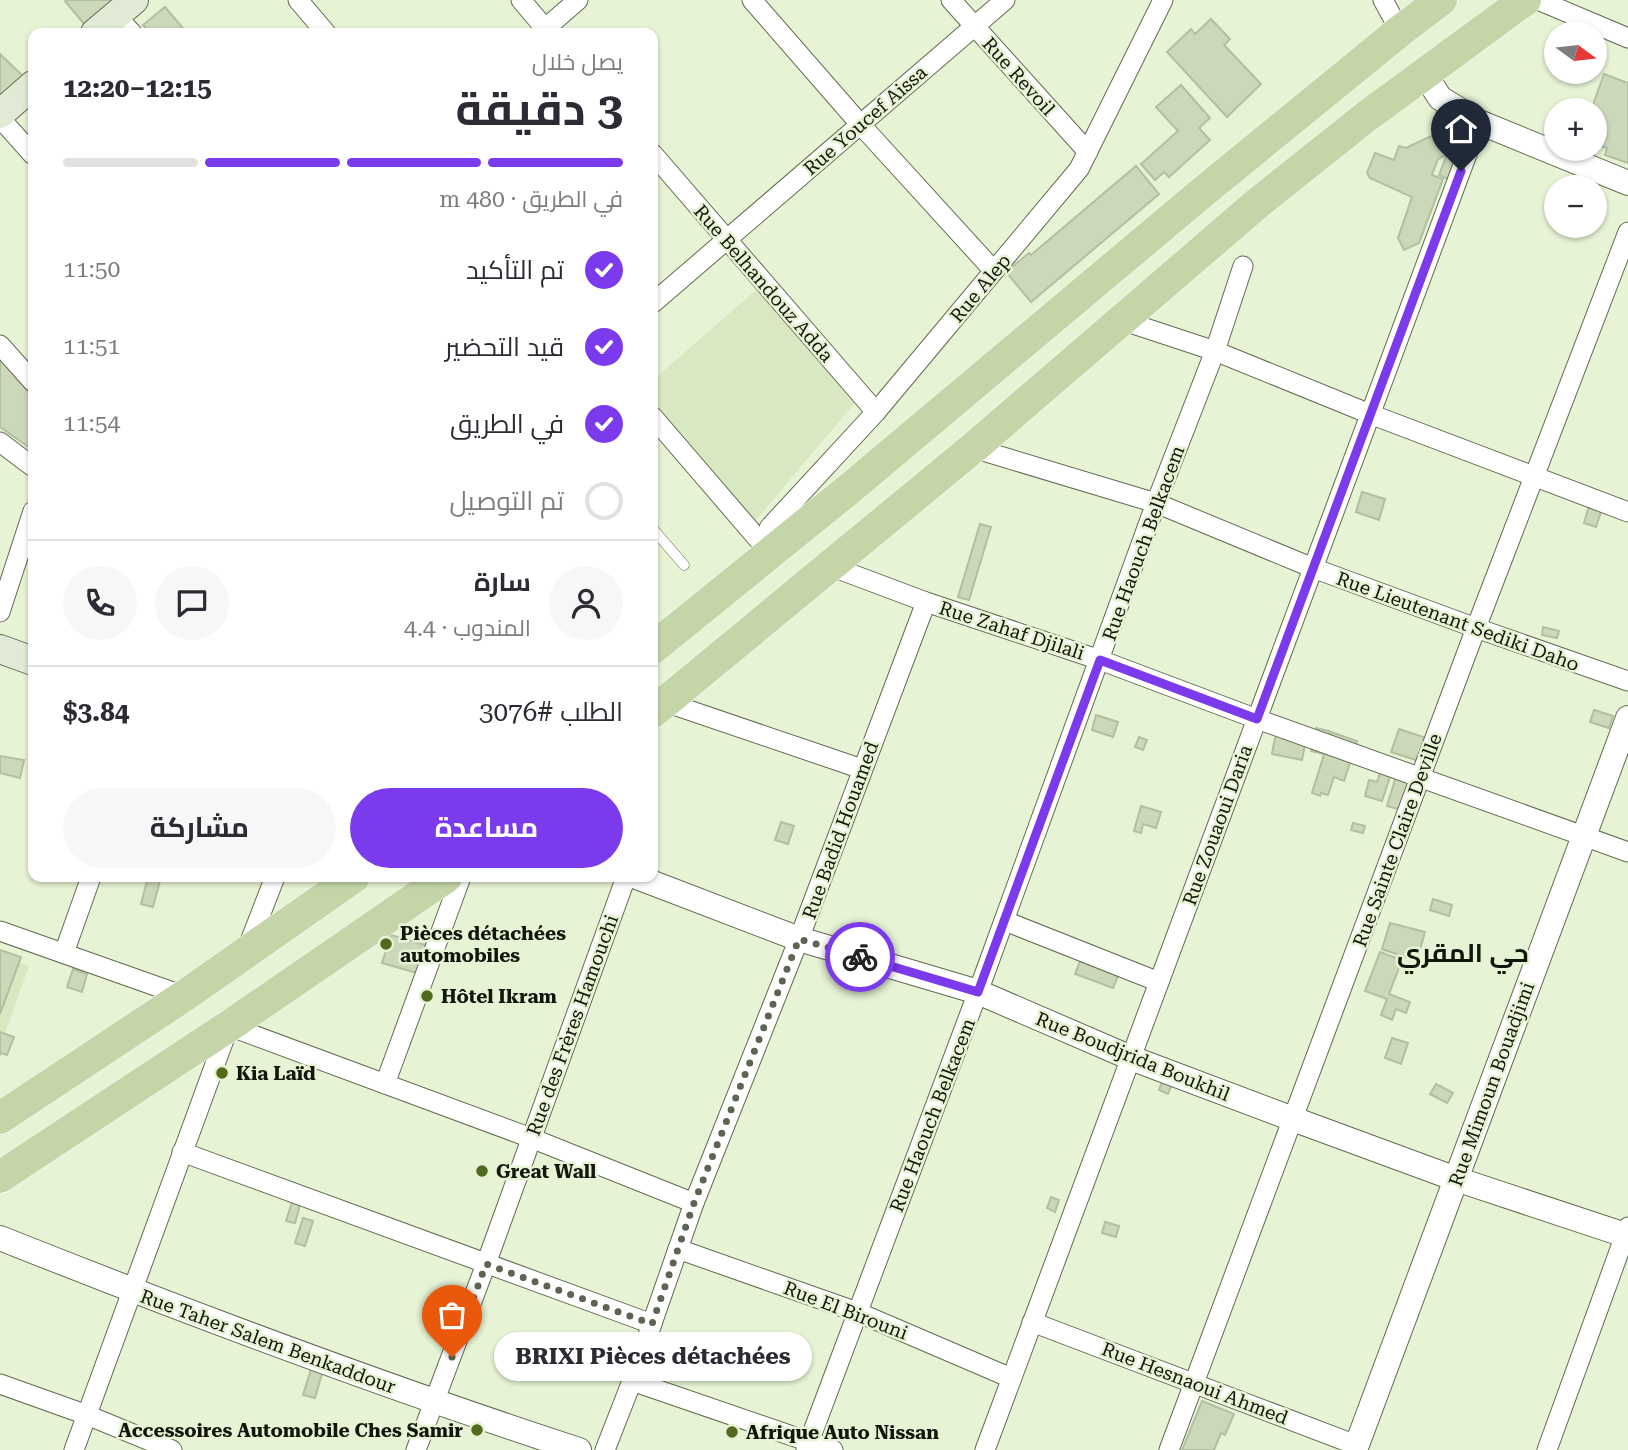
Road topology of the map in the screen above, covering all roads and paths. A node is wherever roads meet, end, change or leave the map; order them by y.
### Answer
1 (298, 0) edge
2 (521, 0) edge
3 (578, 0) edge
4 (752, 0) edge
5 (951, 0) edge
6 (1004, 0) edge
7 (1163, 0) edge
8 (1382, 0) edge
9 (1441, 0) edge
10 (1525, 0) edge
11 (1538, 0) edge
12 (974, 27) junction
13 (322, 28) edge
14 (542, 28) edge
15 (549, 28) edge
16 (1400, 31) junction
17 (1628, 38) edge
18 (1424, 73) junction
19 (28, 91) edge
20 (0, 116) edge
21 (1479, 122) junction
22 (860, 124) junction
23 (28, 149) edge
24 (1088, 152) junction
25 (658, 160) edge
26 (1628, 183) edge
27 (1628, 232) edge
28 (726, 239) junction
29 (1243, 265) dead end
30 (994, 271) junction
31 (658, 299) edge
32 (1121, 320) junction
33 (0, 345) edge
34 (1215, 351) junction
35 (28, 376) edge
36 (876, 412) junction
37 (1370, 414) junction
38 (658, 424) edge
39 (0, 442) edge
40 (973, 448) junction
41 (28, 463) edge
42 (1534, 476) junction
43 (1156, 503) junction
44 (1628, 512) edge
45 (28, 526) edge
46 (658, 535) edge
47 (769, 552) junction
48 (684, 565) dead end
49 (830, 566) junction
50 (1313, 568) junction
51 (926, 602) junction
52 (0, 612) edge
53 (1476, 628) junction
54 (658, 641) edge
55 (0, 649) edge
56 (28, 660) edge
57 (1100, 660) junction
58 (1628, 681) edge
59 (659, 707) edge
60 (1628, 718) edge
61 (1257, 719) junction
62 (862, 769) junction
63 (1420, 778) junction
64 (1584, 836) junction
65 (1628, 852) edge
66 (89, 882) edge
67 (273, 882) edge
68 (348, 882) edge
69 (439, 882) edge
70 (459, 882) edge
71 (624, 882) edge
72 (650, 882) edge
73 (1005, 920) junction
74 (0, 931) edge
75 (799, 939) junction
76 (64, 953) junction
77 (245, 953) junction
78 (1159, 982) junction
79 (978, 992) junction
80 (184, 996) junction
81 (229, 1026) junction
82 (1131, 1058) junction
83 (385, 1084) junction
84 (0, 1118) edge
85 (1293, 1119) junction
86 (531, 1138) junction
87 (182, 1152) junction
88 (0, 1177) edge
89 (1456, 1179) junction
90 (694, 1203) junction
91 (1627, 1233) edge
92 (0, 1238) edge
93 (678, 1249) junction
94 (486, 1264) junction
95 (132, 1291) junction
96 (857, 1312) junction
97 (1032, 1322) junction
98 (652, 1324) junction
99 (1011, 1378) junction
100 (632, 1381) junction
101 (1194, 1381) junction
102 (0, 1384) edge
103 (435, 1403) junction
104 (87, 1415) junction
105 (808, 1445) edge
106 (1356, 1447) edge
107 (74, 1450) edge
108 (172, 1450) edge
109 (416, 1450) edge
110 (579, 1450) edge
111 (605, 1450) edge
112 (833, 1450) edge
113 (985, 1450) edge
114 (1169, 1450) edge
115 (1547, 1450) edge

1 - 13 street
2 - 14 street
3 - 15 street
4 - 22 street
5 - 12 street, Rue Revoil
6 - 12 street, Rue Youcef Aissa
7 - 24 street, Rue Alep
8 - 16 street
9 - 16 main road
10 - 18 main road
11 - 17 street
12 - 22 street, Rue Youcef Aissa
12 - 24 street, Rue Revoil
16 - 47 main road
18 - 21 street
18 - 32 main road
19 - 20 main road
20 - 23 street
21 - 26 street
21 - 37 street, Rue Zouaoui Daria
22 - 28 street, Rue Youcef Aissa
22 - 30 street
24 - 30 street, Rue Alep
25 - 28 street, Rue Belhandouz Adda
27 - 42 street, Rue Sainte Claire Deville
28 - 31 street, Rue Youcef Aissa
28 - 36 street, Rue Belhandouz Adda
29 - 34 street, Rue Haouch Belkacem
30 - 36 street, Rue Alep
32 - 34 street
32 - 40 main road
33 - 35 street
34 - 37 street
34 - 43 street, Rue Haouch Belkacem
36 - 47 street, Rue Alep
37 - 42 street
37 - 50 street, Rue Zouaoui Daria
38 - 47 street
39 - 41 street
40 - 43 street, Rue Lieutenant Sediki Daho
40 - 49 main road
42 - 44 street
42 - 53 street, Rue Sainte Claire Deville
43 - 50 street, Rue Lieutenant Sediki Daho
43 - 57 street, Rue Haouch Belkacem
45 - 52 street
46 - 48 lane
47 - 54 main road
49 - 51 street, Rue Zahaf Djilali
49 - 59 main road
50 - 53 street, Rue Lieutenant Sediki Daho
50 - 61 street, Rue Zouaoui Daria
51 - 57 street, Rue Zahaf Djilali
51 - 62 street, Rue Badid Houamed
53 - 58 street, Rue Lieutenant Sediki Daho
53 - 63 street, Rue Sainte Claire Deville
55 - 56 main road
57 - 61 street, Rue Zahaf Djilali
57 - 73 street, Rue Haouch Belkacem
59 - 62 street
60 - 64 street, Rue Mimoun Bouadjimi
61 - 63 street, Rue Zahaf Djilali
61 - 78 street, Rue Zouaoui Daria
62 - 75 street, Rue Badid Houamed
63 - 64 street, Rue Zahaf Djilali
63 - 85 street, Rue Sainte Claire Deville
64 - 65 street, Rue Zahaf Djilali
64 - 89 street, Rue Mimoun Bouadjimi
66 - 76 street
67 - 77 street
68 - 77 main road
69 - 81 main road
70 - 83 street
71 - 86 street, Rue des Frères Hamouchi
72 - 75 street, Rue Boudjrida Boukhil
73 - 78 street
73 - 79 street, Rue Haouch Belkacem
74 - 76 street
75 - 79 street, Rue Boudjrida Boukhil
75 - 90 street, Rue Badid Houamed
76 - 80 street
77 - 80 main road
78 - 82 street, Rue Zouaoui Daria
79 - 82 street, Rue Boudjrida Boukhil
79 - 96 street, Rue Haouch Belkacem
80 - 84 main road
81 - 83 street
81 - 87 street
81 - 88 main road
82 - 85 street, Rue Boudjrida Boukhil
82 - 97 street, Rue Zouaoui Daria
83 - 86 street
85 - 89 street, Rue Boudjrida Boukhil
85 - 101 street, Rue Sainte Claire Deville
86 - 90 street
86 - 94 street, Rue des Frères Hamouchi
87 - 94 street
87 - 95 street
89 - 91 street, Rue Boudjrida Boukhil
89 - 106 street, Rue Mimoun Bouadjimi
90 - 93 street, Rue Badid Houamed
91 - 115 street
92 - 95 street, Rue Taher Salem Benkaddour
93 - 96 street, Rue El Birouni
93 - 98 street, Rue Badid Houamed
94 - 98 street
94 - 103 street, Rue des Frères Hamouchi
95 - 103 street, Rue Taher Salem Benkaddour
95 - 104 street
96 - 99 street, Rue El Birouni
96 - 105 street, Rue Haouch Belkacem
97 - 99 street, Rue Zouaoui Daria
97 - 101 street, Rue Hesnaoui Ahmed
98 - 100 street, Rue Badid Houamed
99 - 113 street, Rue Zouaoui Daria
100 - 105 street
100 - 111 street, Rue Badid Houamed
101 - 106 street, Rue Hesnaoui Ahmed
101 - 114 street, Rue Sainte Claire Deville
102 - 104 street
103 - 109 street, Rue des Frères Hamouchi
103 - 110 street, Rue Taher Salem Benkaddour
104 - 107 street
104 - 108 street
105 - 112 street

